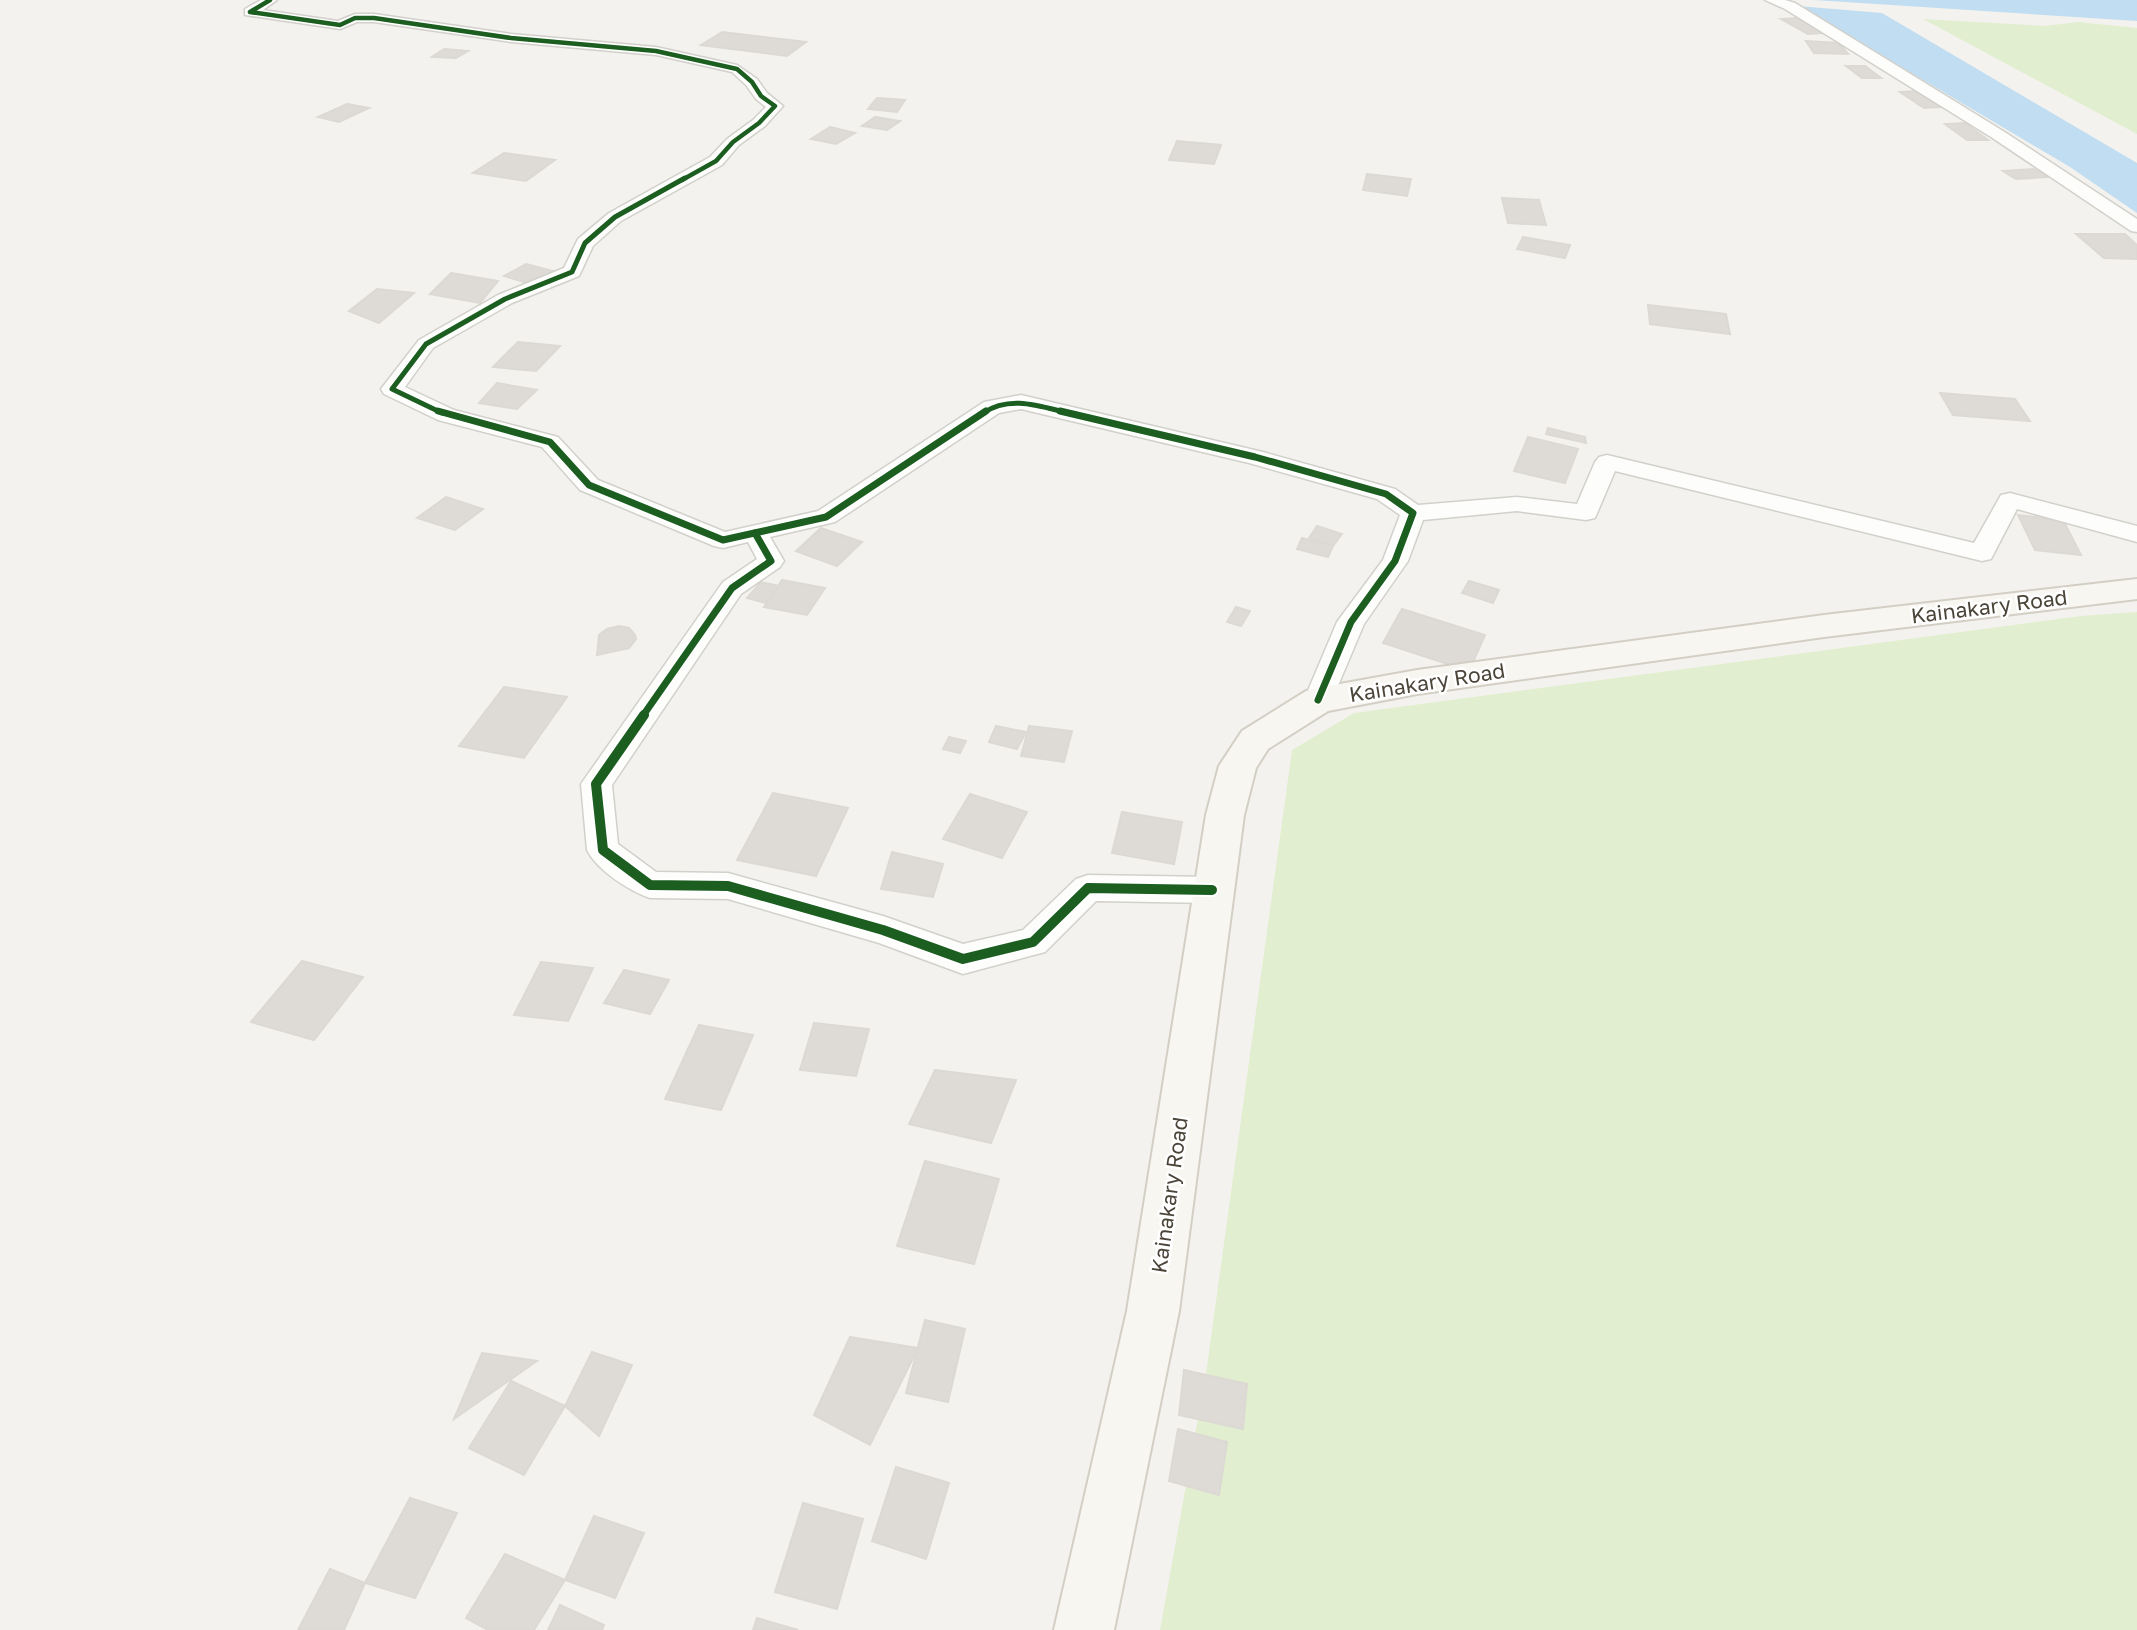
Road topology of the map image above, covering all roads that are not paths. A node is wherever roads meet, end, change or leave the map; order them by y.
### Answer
1 (270, 0) edge
2 (1772, 0) edge
3 (2137, 227) edge
4 (1413, 513) junction
5 (755, 533) junction
6 (2137, 534) edge
7 (2137, 589) edge
8 (1318, 700) junction
9 (1212, 890) junction
10 (1084, 1630) edge

1 - 5 street
2 - 3 street
4 - 5 street
4 - 6 street
4 - 8 street
5 - 9 street
7 - 8 main road, Kainakary Road
8 - 9 main road, Kainakary Road
9 - 10 main road, Kainakary Road

